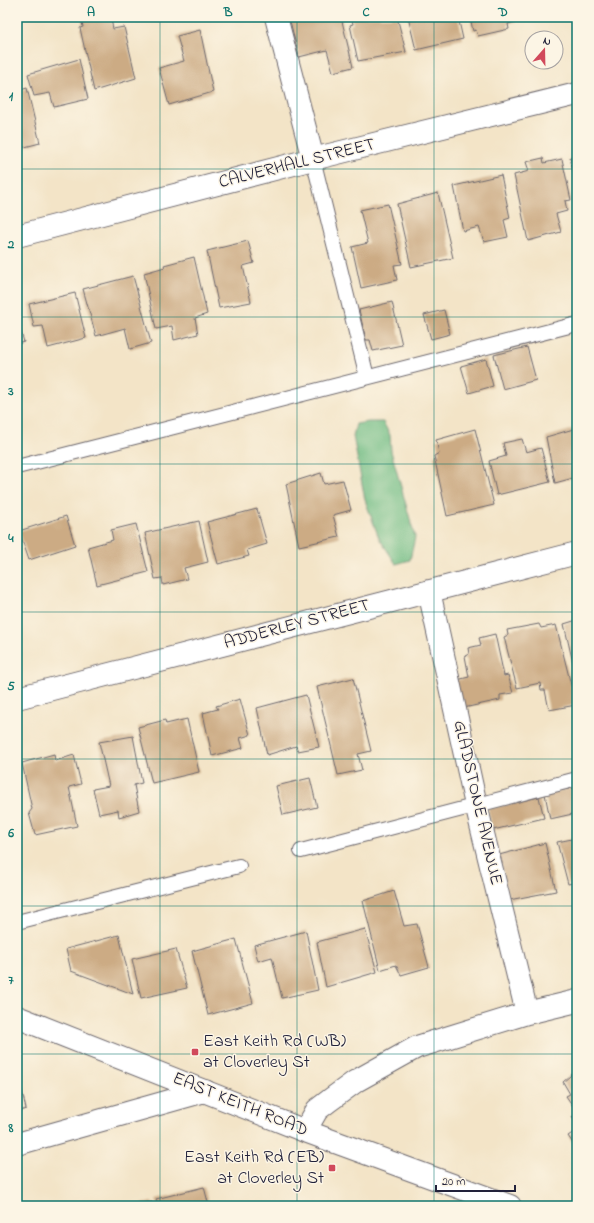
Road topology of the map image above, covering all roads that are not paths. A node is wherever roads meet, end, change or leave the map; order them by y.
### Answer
1 (276, 17) edge
2 (577, 94) edge
3 (313, 159) junction
4 (17, 236) edge
5 (577, 324) edge
6 (368, 377) junction
7 (17, 467) edge
8 (577, 554) edge
9 (429, 591) junction
10 (17, 698) edge
11 (577, 779) edge
12 (476, 805) junction
13 (301, 851) dead end
14 (239, 866) dead end
15 (17, 922) edge
16 (577, 1001) edge
17 (528, 1013) junction
18 (17, 1017) edge
19 (205, 1091) junction
20 (305, 1131) junction
21 (17, 1144) edge
22 (510, 1206) edge

1 - 3 street
2 - 3 street, CALVERHALL STREET
3 - 4 street, CALVERHALL STREET
3 - 6 lane
5 - 6 lane
6 - 7 lane
8 - 9 street, ADDERLEY STREET
9 - 10 street, ADDERLEY STREET
9 - 12 street, GLADSTONE AVENUE
11 - 12 lane
12 - 13 lane
12 - 17 street, GLADSTONE AVENUE
14 - 15 lane
16 - 17 street
17 - 20 street
18 - 19 street, EAST KEITH ROAD
19 - 20 street, EAST KEITH ROAD
19 - 21 street
20 - 22 street, EAST KEITH ROAD

